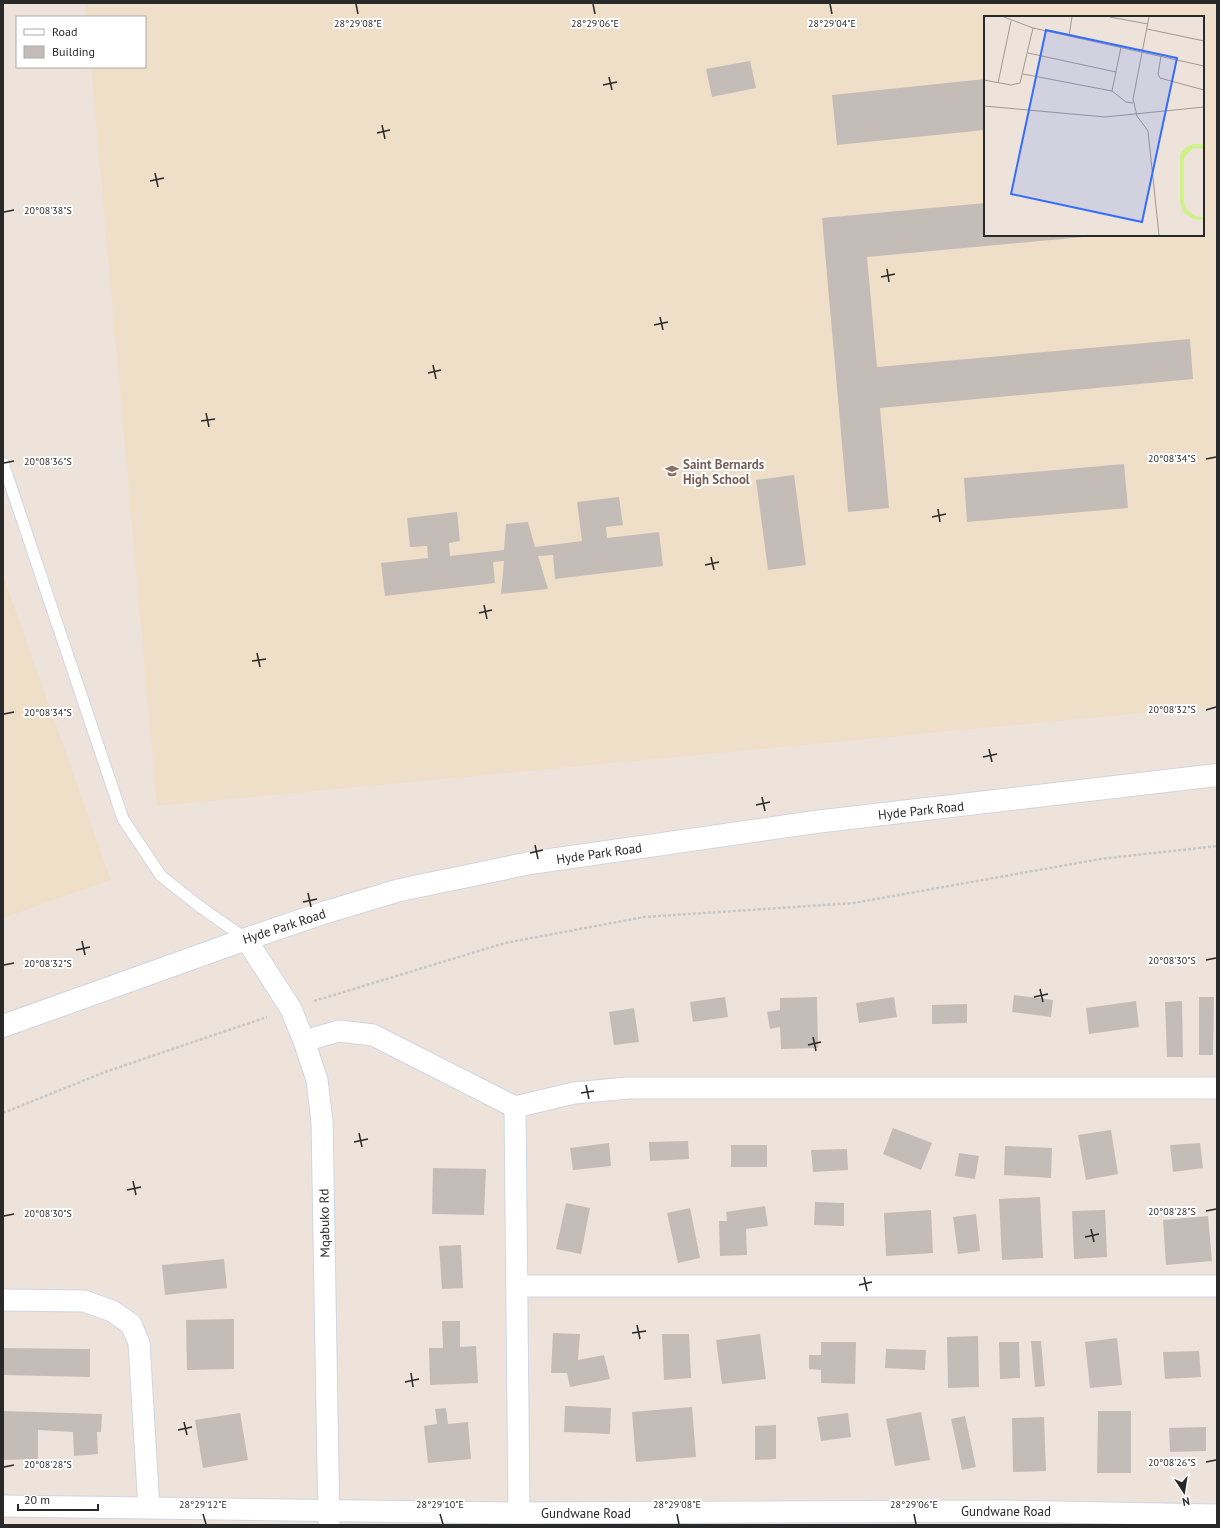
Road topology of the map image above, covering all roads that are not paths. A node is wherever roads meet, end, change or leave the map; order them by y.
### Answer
1 (3, 463) edge
2 (1217, 775) edge
3 (246, 939) junction
4 (3, 1026) edge
5 (304, 1041) junction
6 (1217, 1088) edge
7 (515, 1107) junction
8 (518, 1286) junction
9 (1217, 1286) edge
10 (3, 1300) edge
11 (3, 1506) edge
12 (149, 1508) junction
13 (519, 1513) junction
14 (1217, 1515) edge
15 (329, 1518) edge
16 (1003, 1518) edge

1 - 3 lane
2 - 3 street, Hyde Park Road
3 - 4 street, Hyde Park Road
3 - 5 street, Mqabuko Rd
5 - 7 street
5 - 15 street, Mqabuko Rd
6 - 7 street
7 - 8 street
8 - 9 street
8 - 13 street
10 - 12 street
11 - 12 street, Gundwane Road
12 - 15 street, Gundwane Road
13 - 15 street, Gundwane Road
13 - 16 street, Gundwane Road
14 - 16 street, Gundwane Road

